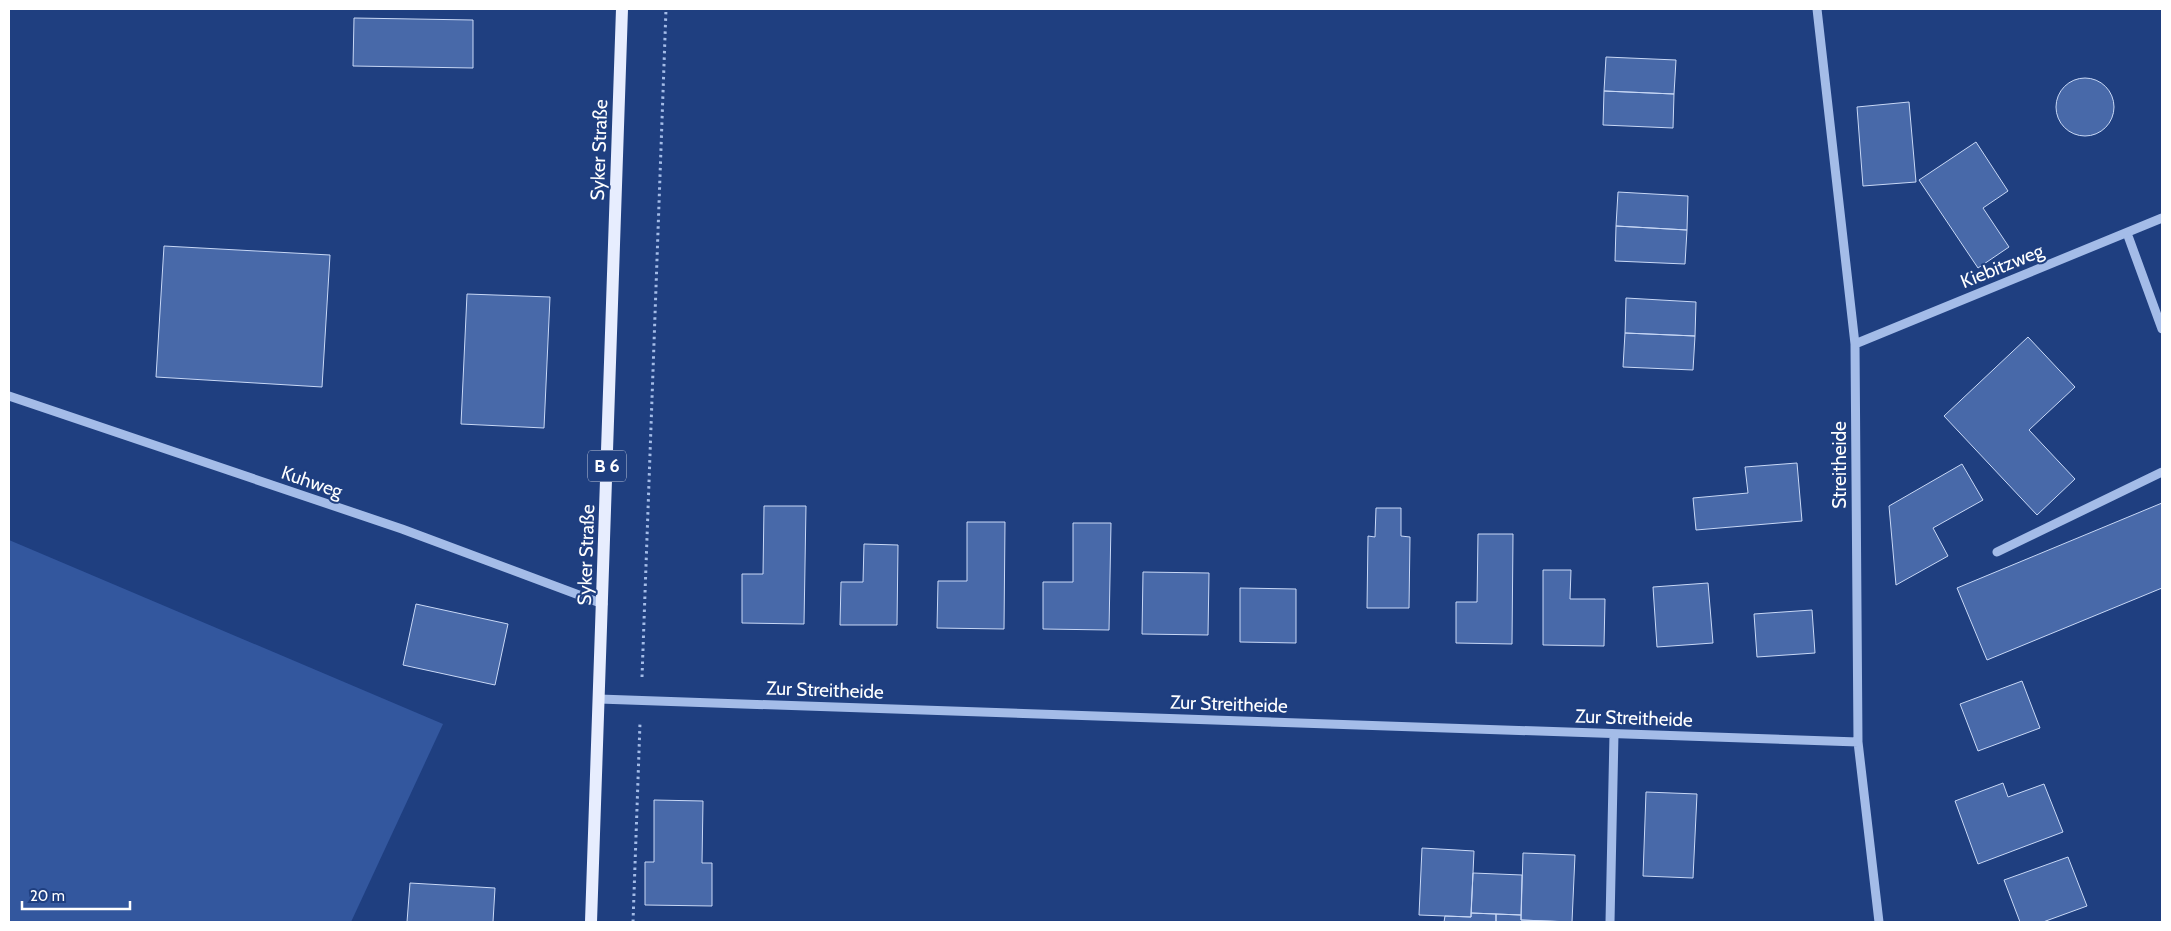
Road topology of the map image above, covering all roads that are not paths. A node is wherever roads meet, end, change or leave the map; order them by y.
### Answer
1 (622, 9) edge
2 (1817, 9) edge
3 (2162, 218) edge
4 (2126, 233) junction
5 (2162, 329) edge
6 (1855, 344) junction
7 (9, 396) edge
8 (2162, 472) edge
9 (1997, 552) dead end
10 (603, 604) junction
11 (600, 699) junction
12 (1614, 734) junction
13 (1858, 742) junction
14 (591, 922) edge
15 (1610, 922) edge
16 (1879, 922) edge

1 - 10 main road, Syker Straße / B 6
2 - 6 street, Streitheide
3 - 4 street, Kiebitzweg
4 - 5 street
4 - 6 street, Kiebitzweg
6 - 13 street, Streitheide
7 - 10 street, Kuhweg
8 - 9 street
10 - 11 main road, Syker Straße / B 6
11 - 12 street, Zur Streitheide
11 - 14 main road, Syker Straße / B 6
12 - 13 street, Zur Streitheide
12 - 15 street
13 - 16 street, Streitheide

